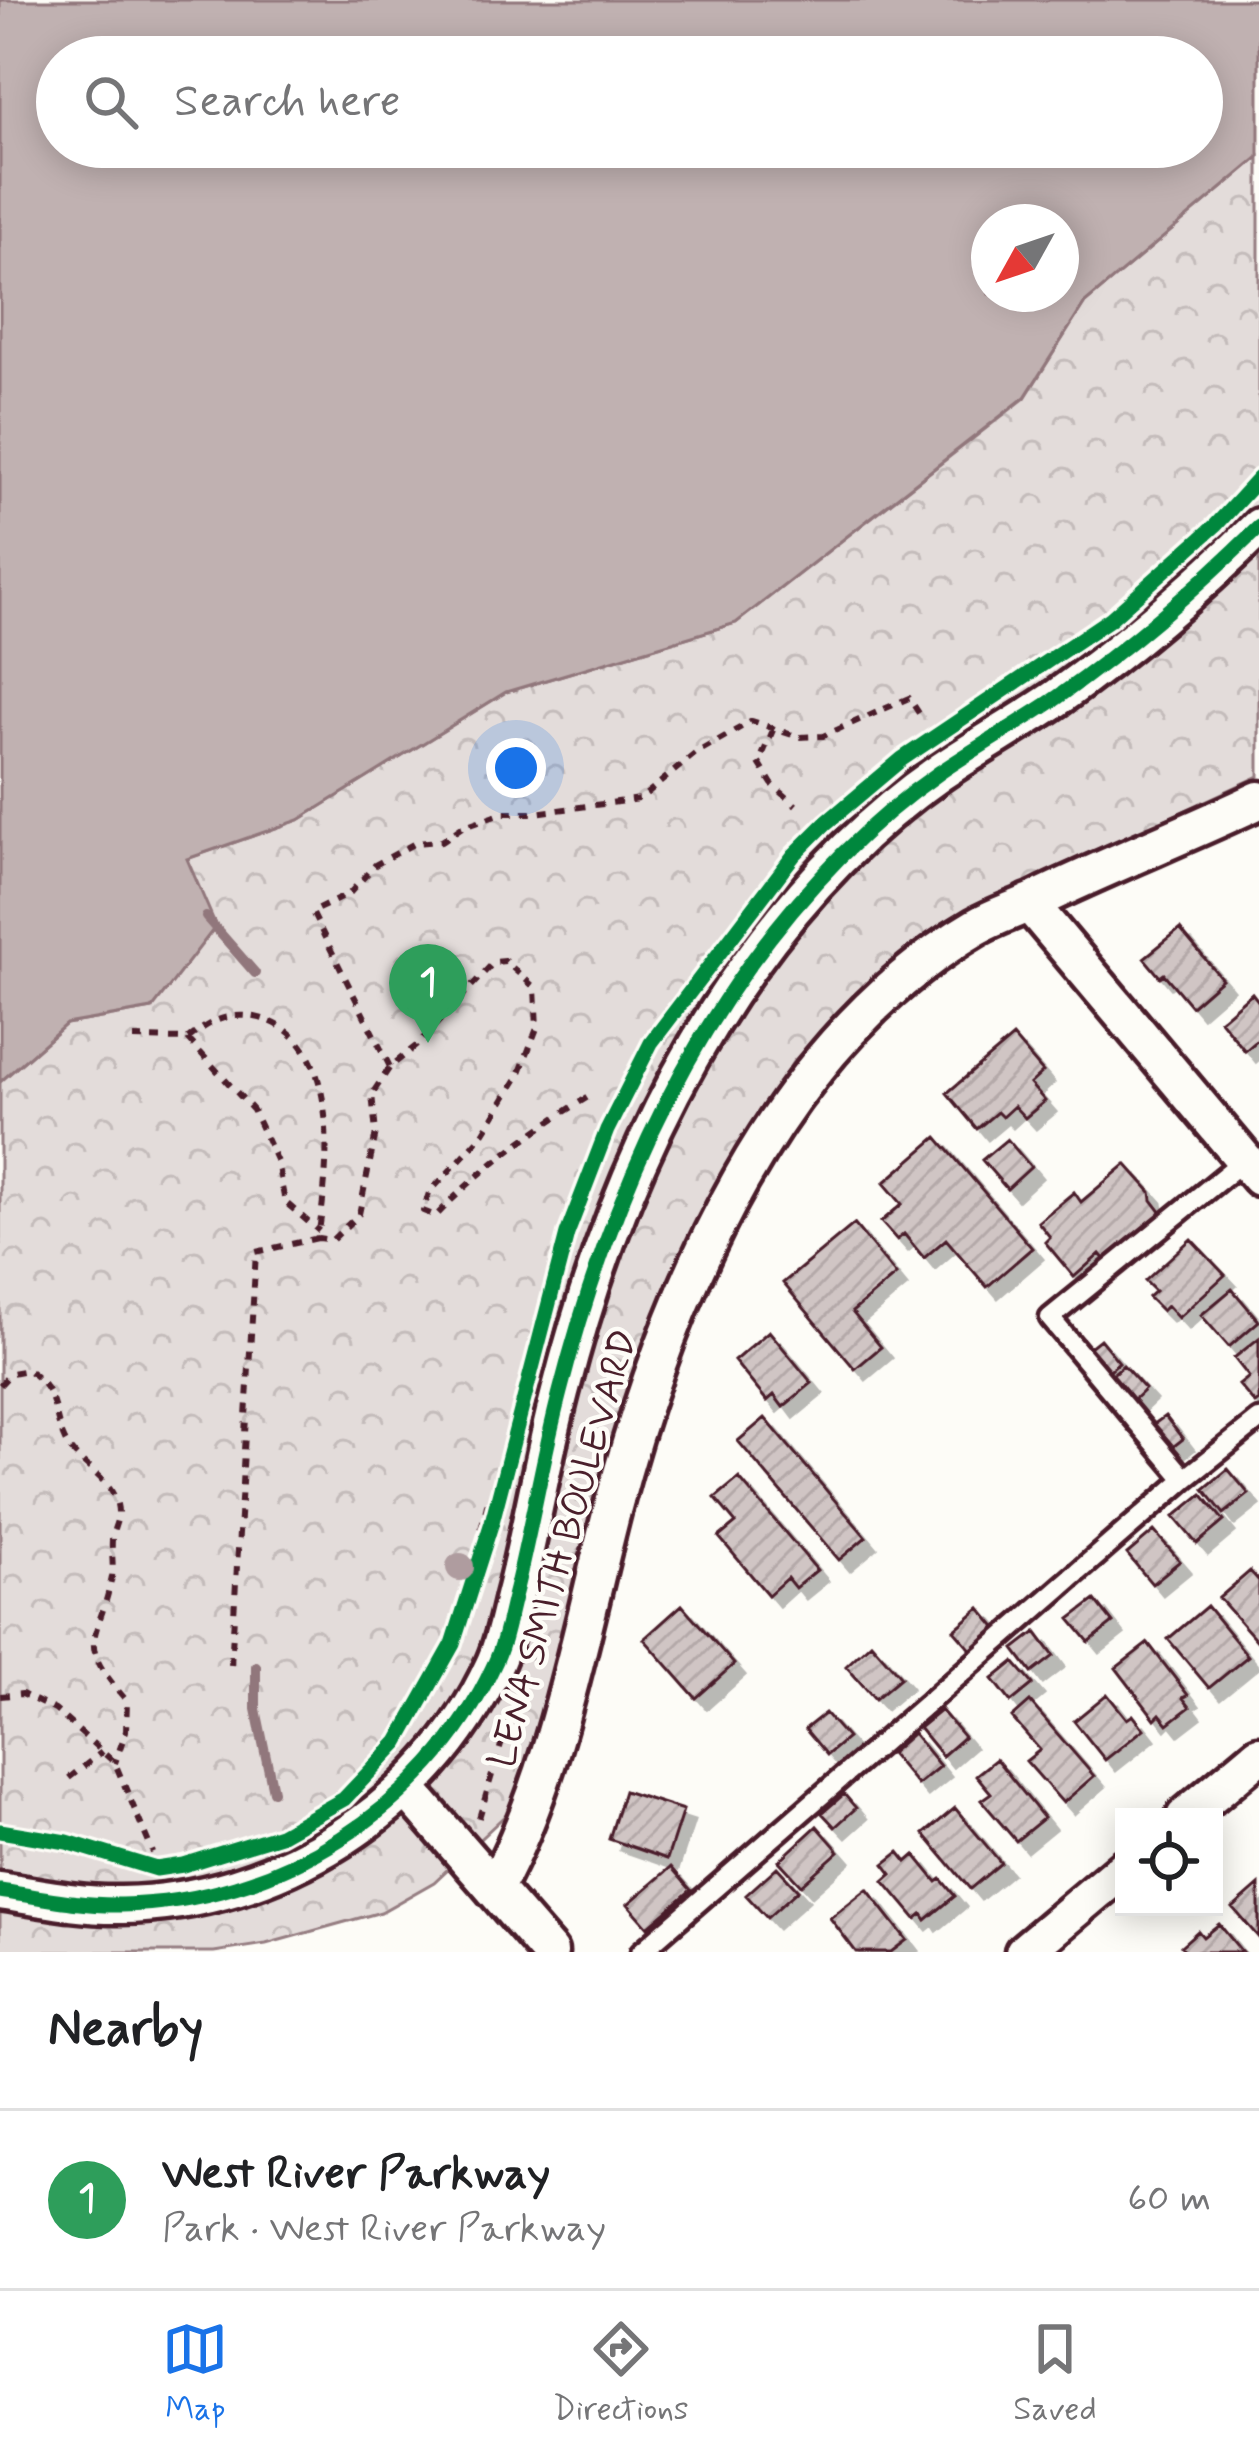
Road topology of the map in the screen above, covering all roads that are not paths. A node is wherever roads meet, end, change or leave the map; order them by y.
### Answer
1 (1259, 527) edge
2 (1259, 800) edge
3 (1029, 903) junction
4 (1251, 1169) edge
5 (1259, 1420) edge
6 (1185, 1479) junction
7 (1259, 1755) edge
8 (408, 1790) junction
9 (1196, 1808) edge
10 (1115, 1876) edge
11 (494, 1888) junction
12 (0, 1891) edge
13 (549, 1952) edge
14 (640, 1952) edge
15 (1024, 1952) edge

1 - 8 street
2 - 3 street, LENA SMITH BOULEVARD
3 - 4 street
3 - 11 street, LENA SMITH BOULEVARD
4 - 6 lane
5 - 6 lane
6 - 14 lane
7 - 9 street
8 - 11 street
8 - 12 street
10 - 15 street
11 - 13 street

